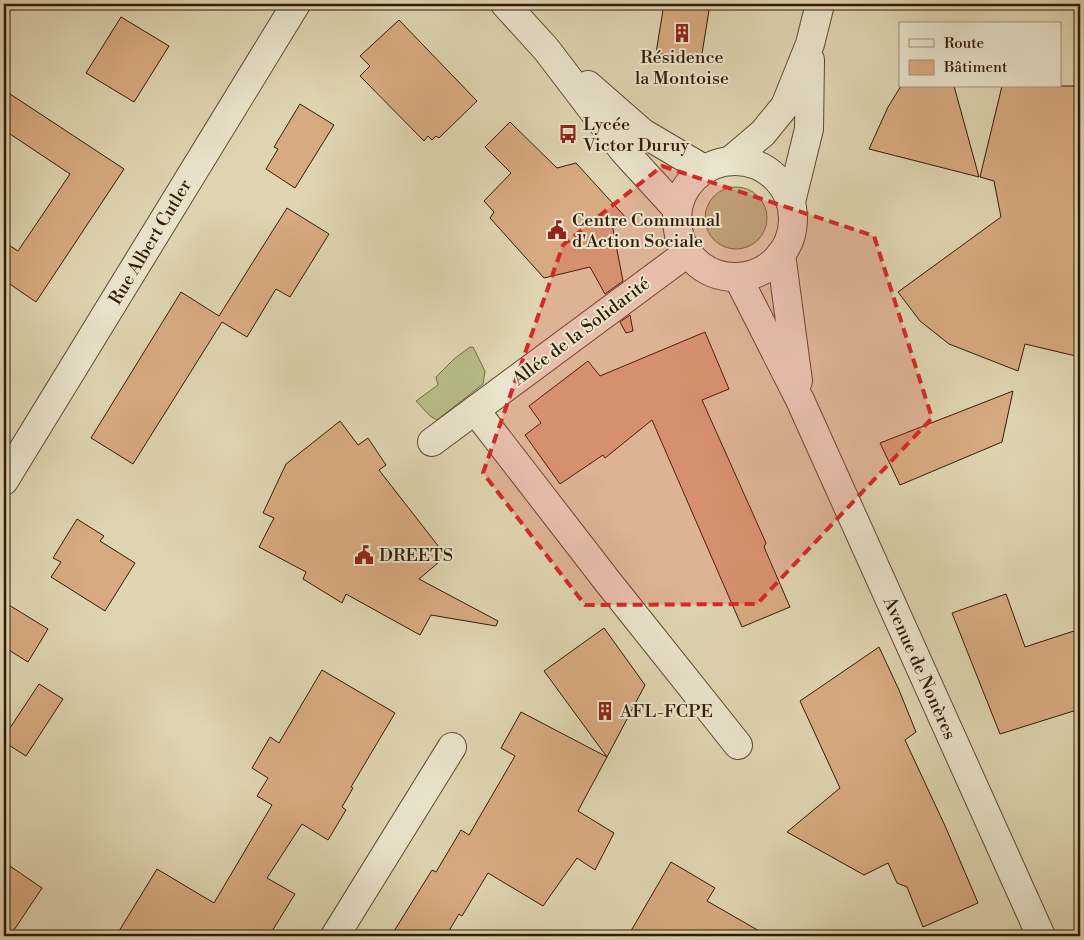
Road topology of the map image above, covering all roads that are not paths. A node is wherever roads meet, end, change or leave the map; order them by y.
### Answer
1 (296, 4) edge
2 (505, 4) edge
3 (820, 4) edge
4 (810, 44) junction
5 (546, 49) junction
6 (730, 161) junction
7 (704, 170) junction
8 (791, 202) junction
9 (677, 208) junction
10 (687, 253) junction
11 (782, 254) junction
12 (738, 278) junction
13 (800, 400) junction
14 (475, 410) junction
15 (432, 442) dead end
16 (4, 481) edge
17 (738, 745) dead end
18 (452, 747) dead end
19 (335, 936) edge
20 (1041, 936) edge

1 - 16 street, Rue Albert Cutler
2 - 5 street
3 - 4 street
4 - 6 street
4 - 8 street
5 - 7 street
5 - 9 street
6 - 7 street
6 - 8 street
7 - 9 street
8 - 11 street
9 - 10 street
10 - 12 street
10 - 14 street, Allée de la Solidarité
11 - 12 street
11 - 13 street, Avenue de Nonères
12 - 13 street, Avenue de Nonères
13 - 20 street, Avenue de Nonères
14 - 15 street, Allée de la Solidarité
14 - 17 street
18 - 19 street

